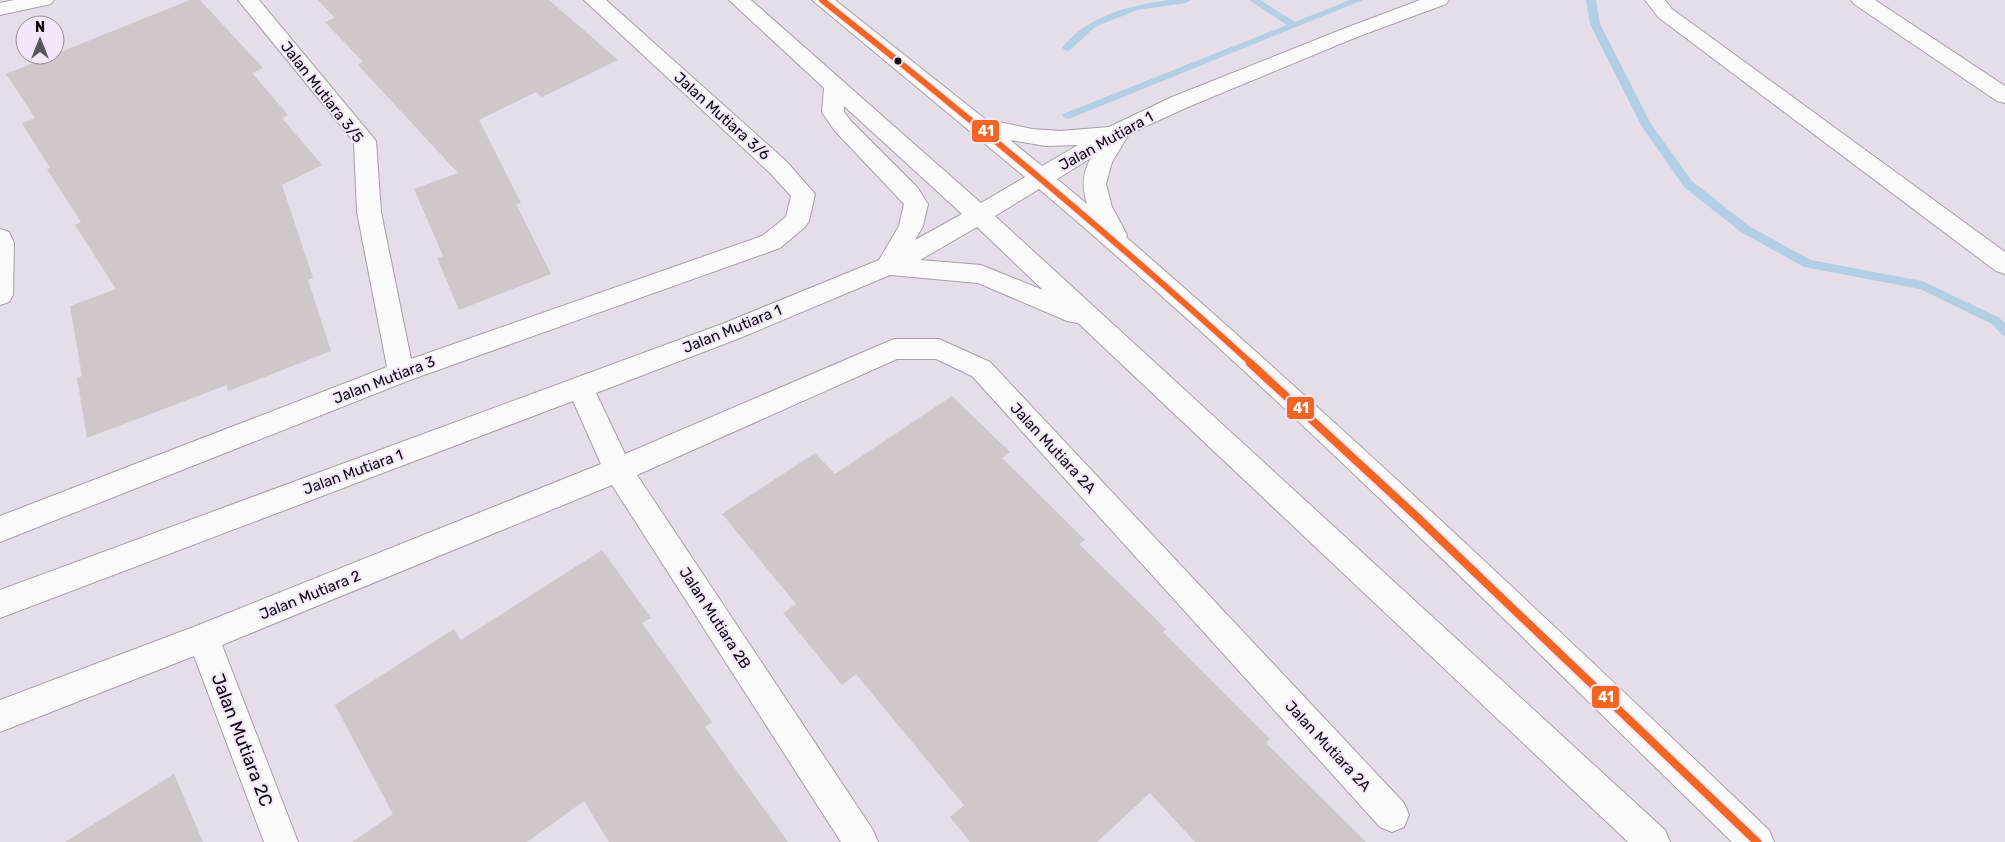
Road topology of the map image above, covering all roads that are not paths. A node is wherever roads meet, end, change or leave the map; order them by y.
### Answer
1 (44, 0) edge
2 (248, 0) edge
3 (594, 0) edge
4 (740, 0) edge
5 (822, 0) edge
6 (1439, 0) edge
7 (1655, 0) edge
8 (1894, 0) edge
9 (1866, 3) edge
10 (0, 9) edge
11 (836, 85) junction
12 (2005, 96) edge
13 (979, 124) junction
14 (1123, 128) junction
15 (1041, 178) junction
16 (979, 216) junction
17 (0, 238) edge
18 (771, 242) joint
19 (1123, 247) junction
20 (2005, 265) edge
21 (888, 266) junction
22 (0, 295) edge
23 (1092, 320) junction
24 (401, 373) junction
25 (580, 387) junction
26 (618, 470) junction
27 (0, 529) edge
28 (0, 604) edge
29 (203, 638) junction
30 (0, 716) edge
31 (1392, 815) dead end
32 (281, 842) edge
33 (861, 842) edge
34 (1653, 842) edge
35 (1757, 842) edge

1 - 10 street
2 - 24 street, Jalan Mutiara 3/5
3 - 18 street, Jalan Mutiara 3/6
4 - 11 street
5 - 13 street
6 - 14 street, Jalan Mutiara 1
7 - 20 street
8 - 9 street
9 - 12 street
11 - 16 street
11 - 21 street
13 - 14 street
13 - 15 street
14 - 15 street, Jalan Mutiara 1
14 - 19 street
15 - 16 street, Jalan Mutiara 1
15 - 19 street
16 - 21 street, Jalan Mutiara 1
16 - 23 street
17 - 22 street
18 - 24 street, Jalan Mutiara 3
19 - 35 street
21 - 23 street
21 - 25 street, Jalan Mutiara 1
23 - 34 street
24 - 27 street, Jalan Mutiara 3
25 - 26 street, Jalan Mutiara 2B
25 - 28 street, Jalan Mutiara 1
26 - 29 street, Jalan Mutiara 2
26 - 31 street, Jalan Mutiara 2A
26 - 33 street, Jalan Mutiara 2B
29 - 30 street, Jalan Mutiara 2
29 - 32 street, Jalan Mutiara 2C

